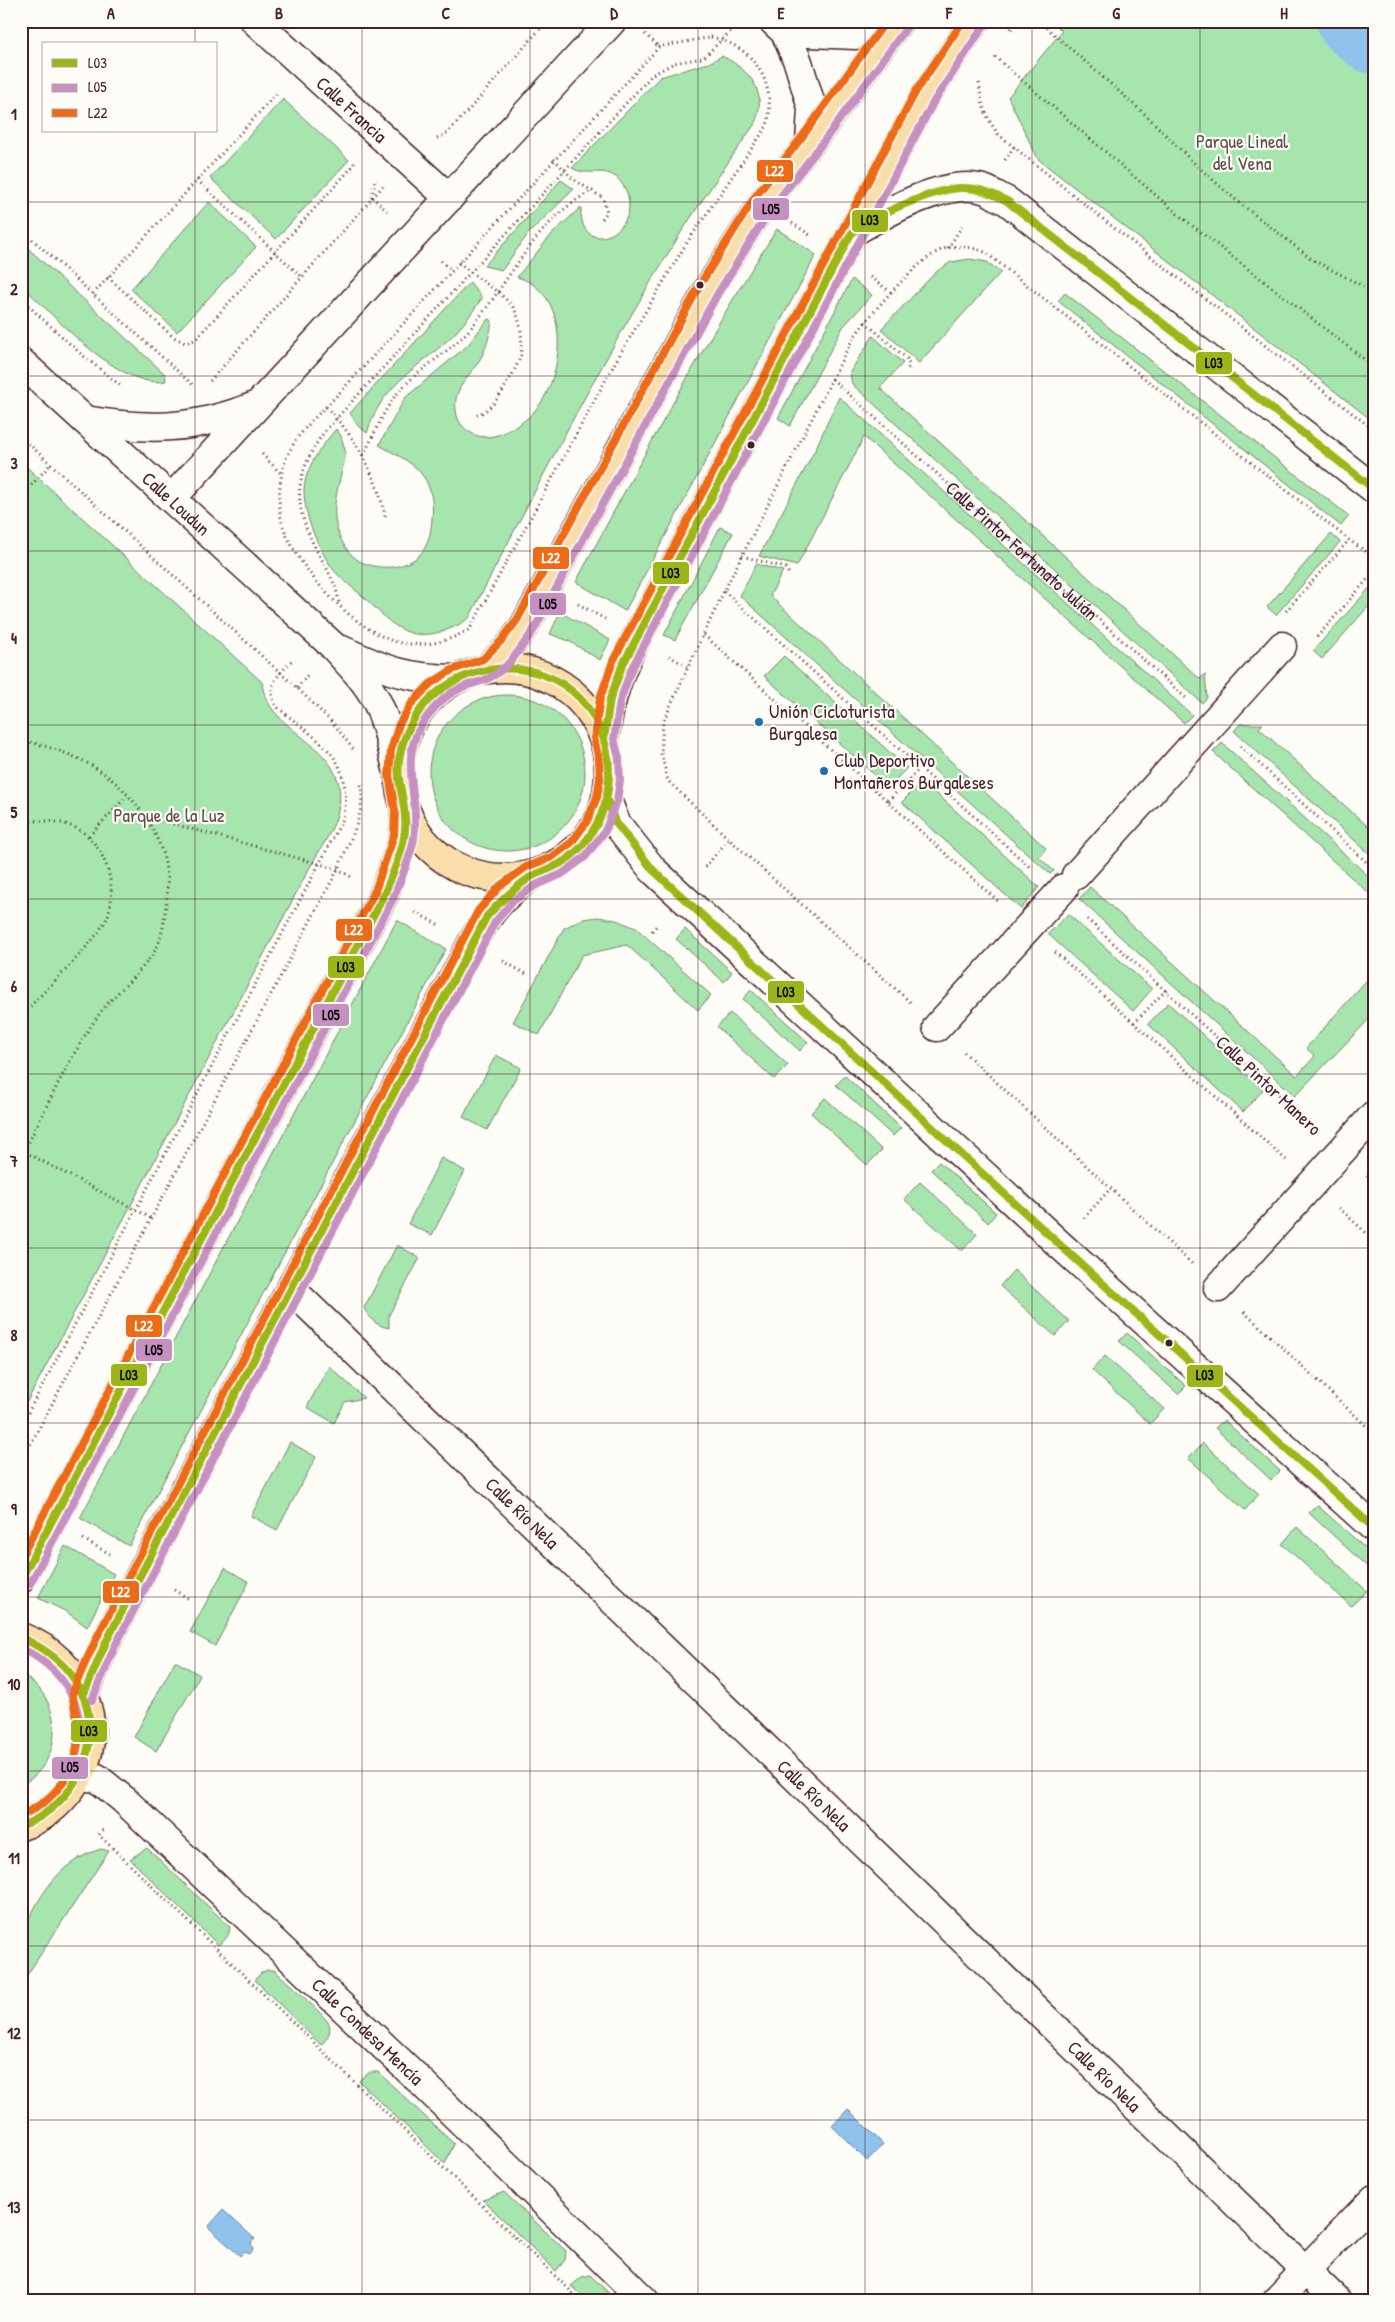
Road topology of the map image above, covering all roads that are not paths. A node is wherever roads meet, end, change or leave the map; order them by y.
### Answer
1 (254, 21) edge
2 (612, 21) edge
3 (975, 21) edge
4 (898, 23) edge
5 (779, 27) edge
6 (810, 143) junction
7 (449, 198) junction
8 (853, 232) junction
9 (21, 362) edge
10 (259, 404) junction
11 (85, 420) junction
12 (1374, 489) edge
13 (172, 498) junction
14 (332, 645) junction
15 (1282, 646) dead end
16 (488, 668) junction
17 (456, 679) junction
18 (604, 739) junction
19 (399, 776) junction
20 (607, 800) junction
21 (405, 810) junction
22 (531, 876) junction
23 (937, 1027) road end
24 (1374, 1115) edge
25 (1218, 1288) road end
26 (291, 1289) junction
27 (1374, 1528) edge
28 (21, 1579) edge
29 (21, 1637) edge
30 (83, 1696) junction
31 (80, 1776) junction
32 (21, 1826) edge
33 (1374, 2199) edge
34 (1305, 2271) junction
35 (645, 2301) edge
36 (1276, 2301) edge
37 (1337, 2301) edge

1 - 7 street, Calle Francia
2 - 7 street
3 - 8 main road
4 - 5 street
4 - 6 main road
5 - 6 street
6 - 16 main road
7 - 10 street
8 - 12 street
8 - 18 main road
9 - 11 street, Calle Loudun
10 - 11 street
10 - 13 street
11 - 13 street, Calle Loudun
13 - 14 street, Calle Loudun
14 - 17 street, Calle Loudun
14 - 19 street, Calle Loudun
15 - 23 street
16 - 17 main road
16 - 18 main road
17 - 19 main road
18 - 20 main road
19 - 21 main road
20 - 22 main road
20 - 27 street
21 - 22 main road
21 - 28 main road
22 - 26 main road
24 - 25 street
26 - 30 main road
26 - 34 street, Calle Río Nela
29 - 30 main road
30 - 31 main road
31 - 32 main road
31 - 35 street, Calle Condesa Mencía
33 - 34 street
34 - 36 street
34 - 37 street, Calle Río Nela

